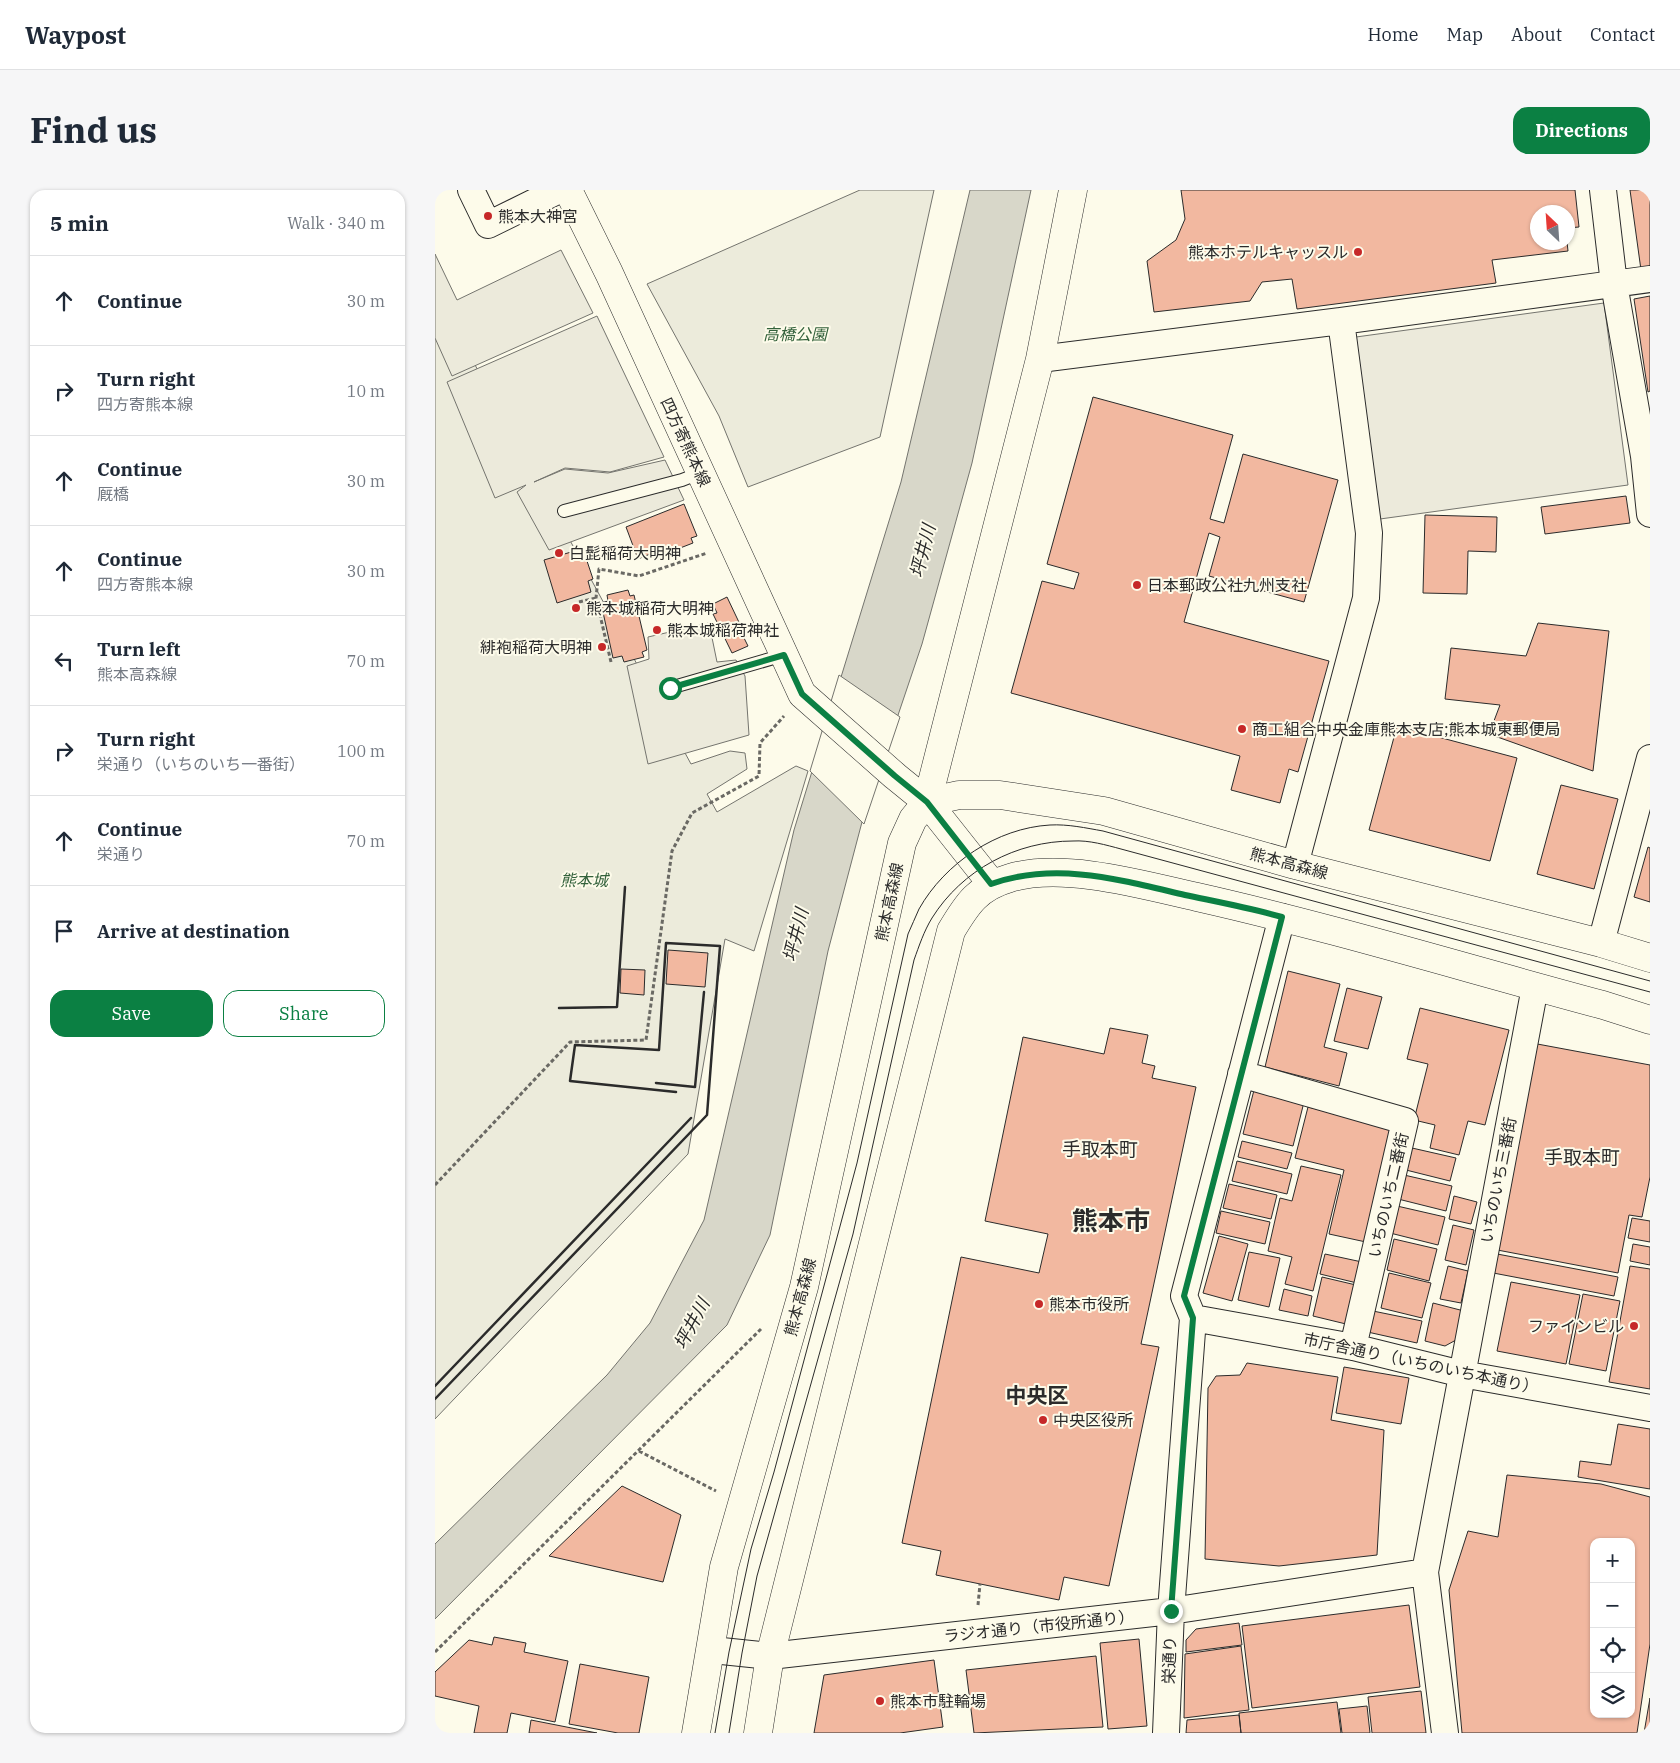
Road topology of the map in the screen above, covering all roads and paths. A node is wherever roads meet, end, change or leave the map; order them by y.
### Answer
1 (471, 190) edge
2 (559, 190) edge
3 (568, 190) edge
4 (1073, 190) edge
5 (1603, 190) edge
6 (1650, 279) edge
7 (1614, 284) junction
8 (1341, 321) junction
9 (1040, 359) junction
10 (701, 473) junction
11 (564, 512) dead end
12 (1650, 514) edge
13 (715, 550) dead end
14 (596, 598) junction
15 (579, 602) dead end
16 (784, 655) junction
17 (611, 662) dead end
18 (670, 688) dead end
19 (802, 694) junction
20 (1650, 758) edge
21 (927, 802) junction
22 (1295, 865) junction
23 (991, 884) junction
24 (1282, 917) junction
25 (1601, 943) junction
26 (1650, 958) edge
27 (1535, 987) junction
28 (1650, 1020) edge
29 (1241, 1074) junction
30 (435, 1185) edge
31 (1193, 1318) junction
32 (764, 1327) dead end
33 (1353, 1347) junction
34 (1462, 1374) junction
35 (1650, 1408) edge
36 (639, 1451) junction
37 (743, 1504) junction
38 (1425, 1572) junction
39 (1171, 1611) junction
40 (712, 1650) junction
41 (435, 1652) edge
42 (770, 1656) junction
43 (696, 1733) edge
44 (758, 1733) edge
45 (1166, 1733) edge
46 (1445, 1733) edge

1 - 2 street
3 - 10 main road, 四方寄熊本線
4 - 9 main road
5 - 7 street
6 - 7 street
7 - 8 street
7 - 12 street
8 - 9 street
8 - 22 street
9 - 21 main road
10 - 11 lane
10 - 16 main road, 四方寄熊本線
13 - 14 path
14 - 15 path
14 - 17 path
16 - 18 lane
16 - 19 main road, 四方寄熊本線
19 - 21 main road
19 - 30 path
20 - 25 street
21 - 22 main road, 熊本高森線
21 - 23 main road
21 - 37 main road, 熊本高森線
22 - 25 main road, 熊本高森線
23 - 24 main road
23 - 42 main road
24 - 27 main road
24 - 29 street
25 - 26 main road, 熊本高森線
27 - 28 main road
27 - 34 street, いちのいち三番街
29 - 31 street
29 - 33 street, いちのいち二番街
31 - 33 street, 市庁舎通り（いちのいち本通り）
31 - 39 street, 栄通り
32 - 36 path
33 - 34 street, 市庁舎通り（いちのいち本通り）
34 - 35 street, 市庁舎通り（いちのいち本通り）
34 - 38 street, いちのいち三番街
36 - 37 path
36 - 41 path
37 - 40 main road, 熊本高森線
38 - 39 street, ラジオ通り（市役所通り）
38 - 46 street, いちのいち三番街
39 - 42 street, ラジオ通り（市役所通り）
39 - 45 street, 栄通り
40 - 42 street, ラジオ通り（市役所通り）
40 - 43 main road, 熊本高森線
42 - 44 main road

